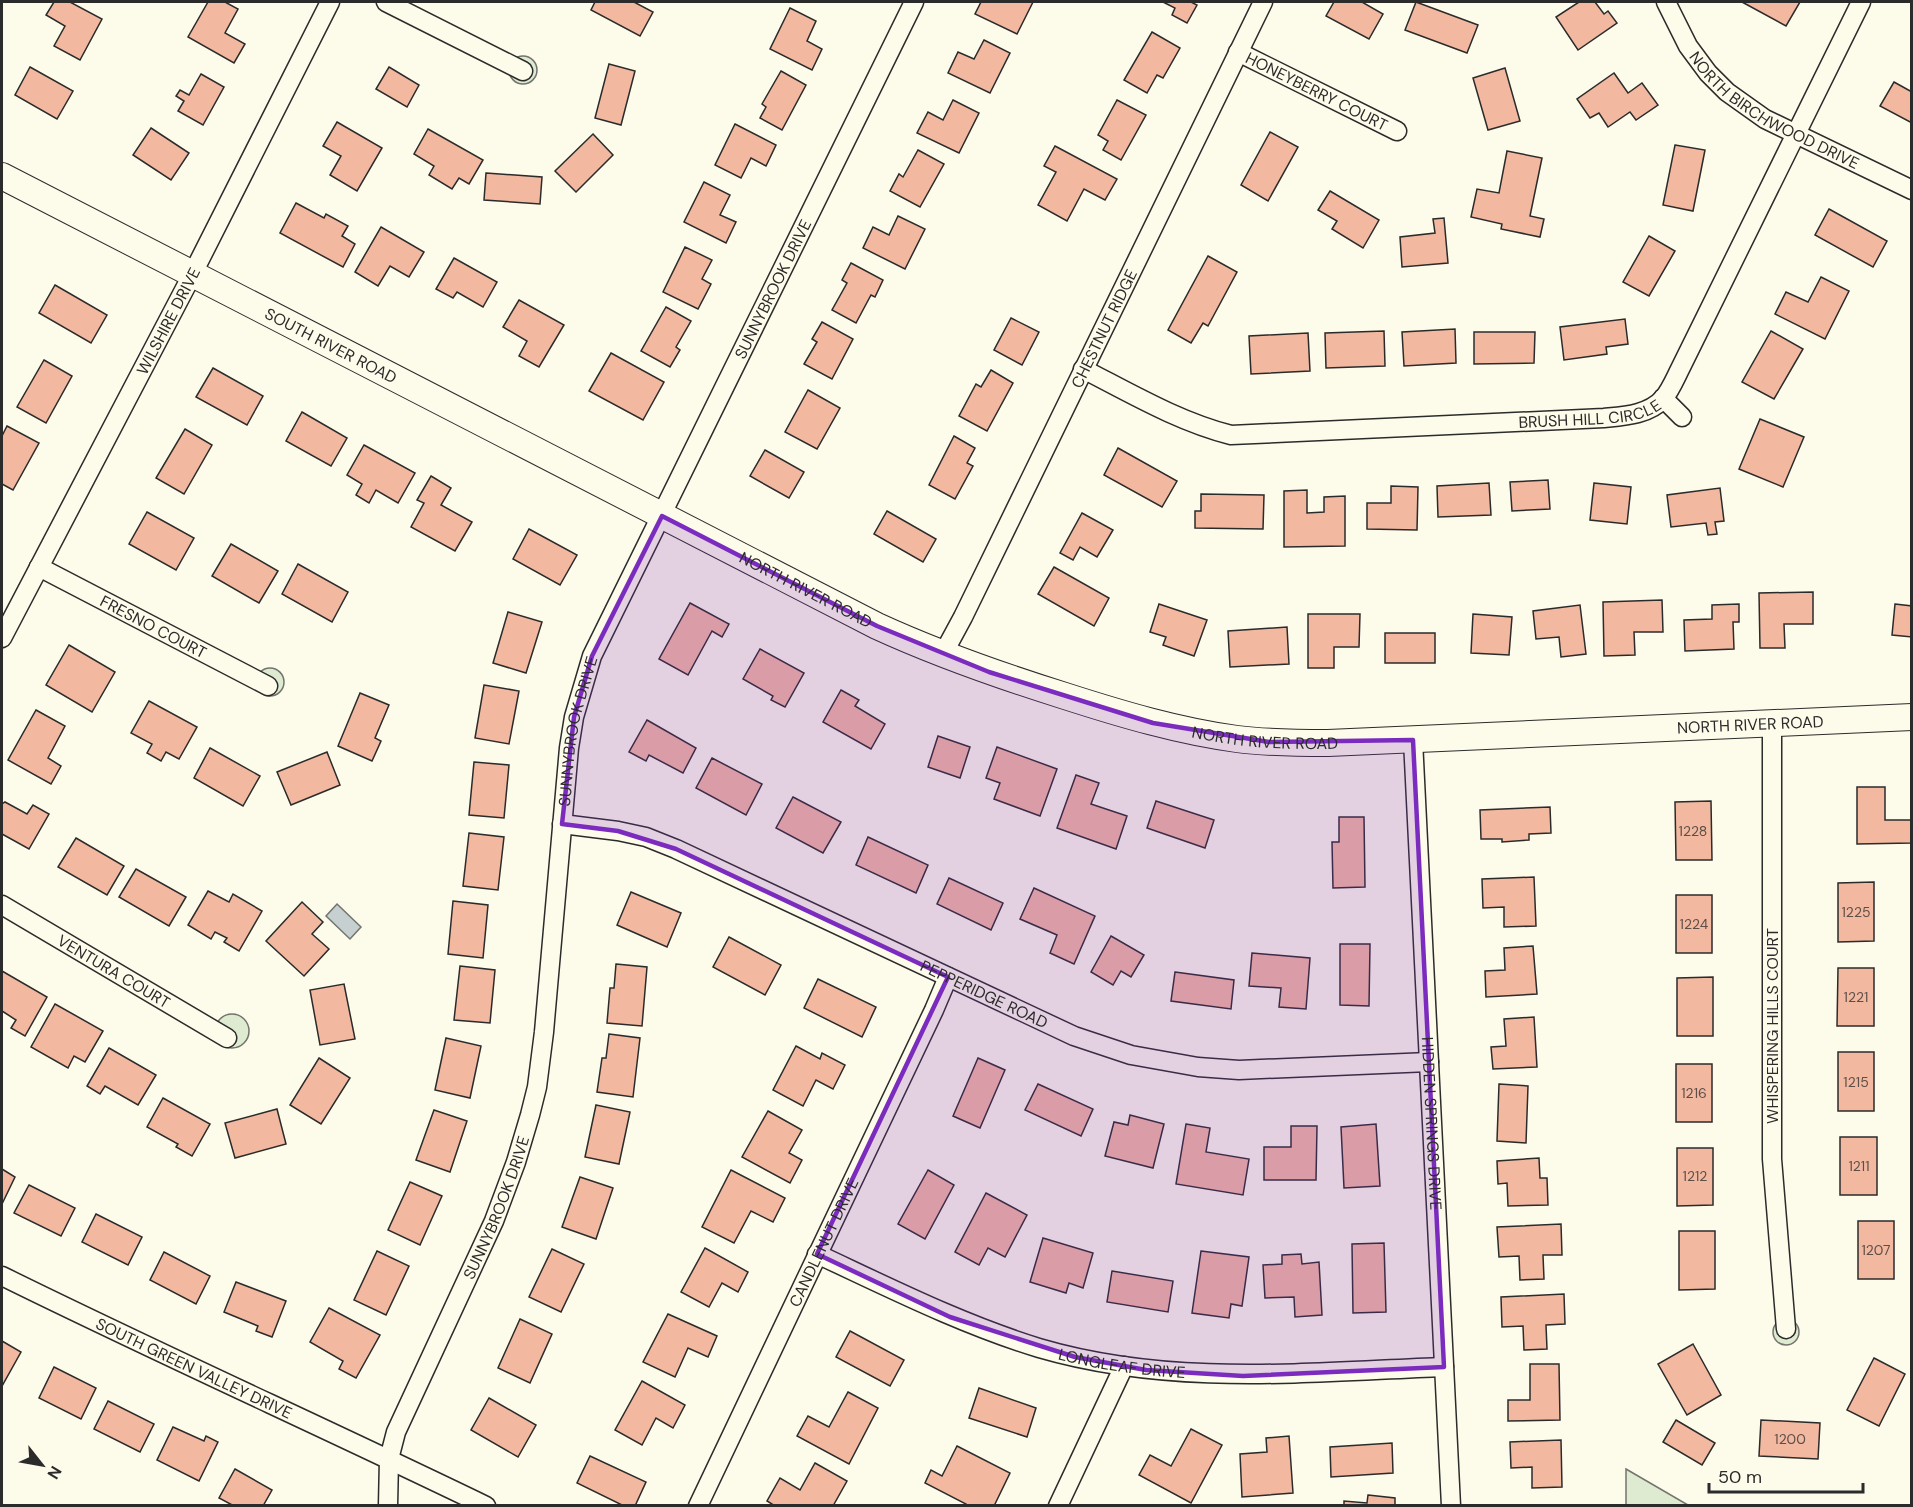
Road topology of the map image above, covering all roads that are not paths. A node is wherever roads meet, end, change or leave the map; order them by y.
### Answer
1 (330, 2) edge
2 (386, 2) edge
3 (914, 2) edge
4 (1263, 2) edge
5 (1666, 2) edge
6 (1861, 2) edge
7 (1238, 52) junction
8 (523, 71) dead end
9 (1397, 131) dead end
10 (1796, 134) junction
11 (2, 176) edge
12 (1911, 190) edge
13 (192, 274) junction
14 (1083, 369) junction
15 (1663, 398) junction
16 (1682, 417) dead end
17 (662, 516) junction
18 (39, 567) junction
19 (2, 638) edge
20 (943, 654) junction
21 (268, 686) dead end
22 (1911, 717) edge
23 (1772, 723) junction
24 (1413, 740) junction
25 (562, 824) junction
26 (2, 905) edge
27 (948, 977) junction
28 (227, 1038) dead end
29 (1429, 1062) junction
30 (818, 1254) junction
31 (2, 1276) edge
32 (1786, 1329) dead end
33 (1124, 1366) junction
34 (1444, 1367) junction
35 (389, 1459) junction
36 (388, 1506) edge
37 (486, 1506) edge
38 (698, 1506) edge
39 (1058, 1506) edge
40 (1450, 1506) edge

1 - 13 street, WILSHIRE DRIVE
2 - 8 street
3 - 17 street, SUNNYBROOK DRIVE
4 - 7 street, CHESTNUT RIDGE
5 - 10 street, NORTH BIRCHWOOD DRIVE
6 - 10 street, BRUSH HILL CIRCLE
7 - 9 street, HONEYBERRY COURT
7 - 14 street, CHESTNUT RIDGE
10 - 12 street, NORTH BIRCHWOOD DRIVE
10 - 15 street, BRUSH HILL CIRCLE
11 - 13 street, SOUTH RIVER ROAD
13 - 17 street, SOUTH RIVER ROAD
13 - 18 street, WILSHIRE DRIVE
14 - 15 street, BRUSH HILL CIRCLE
14 - 20 street, CHESTNUT RIDGE
15 - 16 street
17 - 20 street, NORTH RIVER ROAD
17 - 25 street, SUNNYBROOK DRIVE
18 - 19 street, WILSHIRE DRIVE
18 - 21 street, FRESNO COURT
20 - 24 street, NORTH RIVER ROAD
22 - 23 street, NORTH RIVER ROAD
23 - 24 street, NORTH RIVER ROAD
23 - 32 street, WHISPERING HILLS COURT
24 - 29 street, HIDDEN SPRINGS DRIVE
25 - 27 street, PEPPERIDGE ROAD
25 - 35 street, SUNNYBROOK DRIVE
26 - 28 street, VENTURA COURT
27 - 29 street, PEPPERIDGE ROAD
27 - 30 street, CANDLENUT DRIVE
29 - 34 street, HIDDEN SPRINGS DRIVE
30 - 33 street, LONGLEAF DRIVE
30 - 38 street, CANDLENUT DRIVE
31 - 35 street, SOUTH GREEN VALLEY DRIVE
33 - 34 street, LONGLEAF DRIVE
33 - 39 street
34 - 40 street, HIDDEN SPRINGS DRIVE
35 - 36 street, SUNNYBROOK DRIVE
35 - 37 street, SOUTH GREEN VALLEY DRIVE

